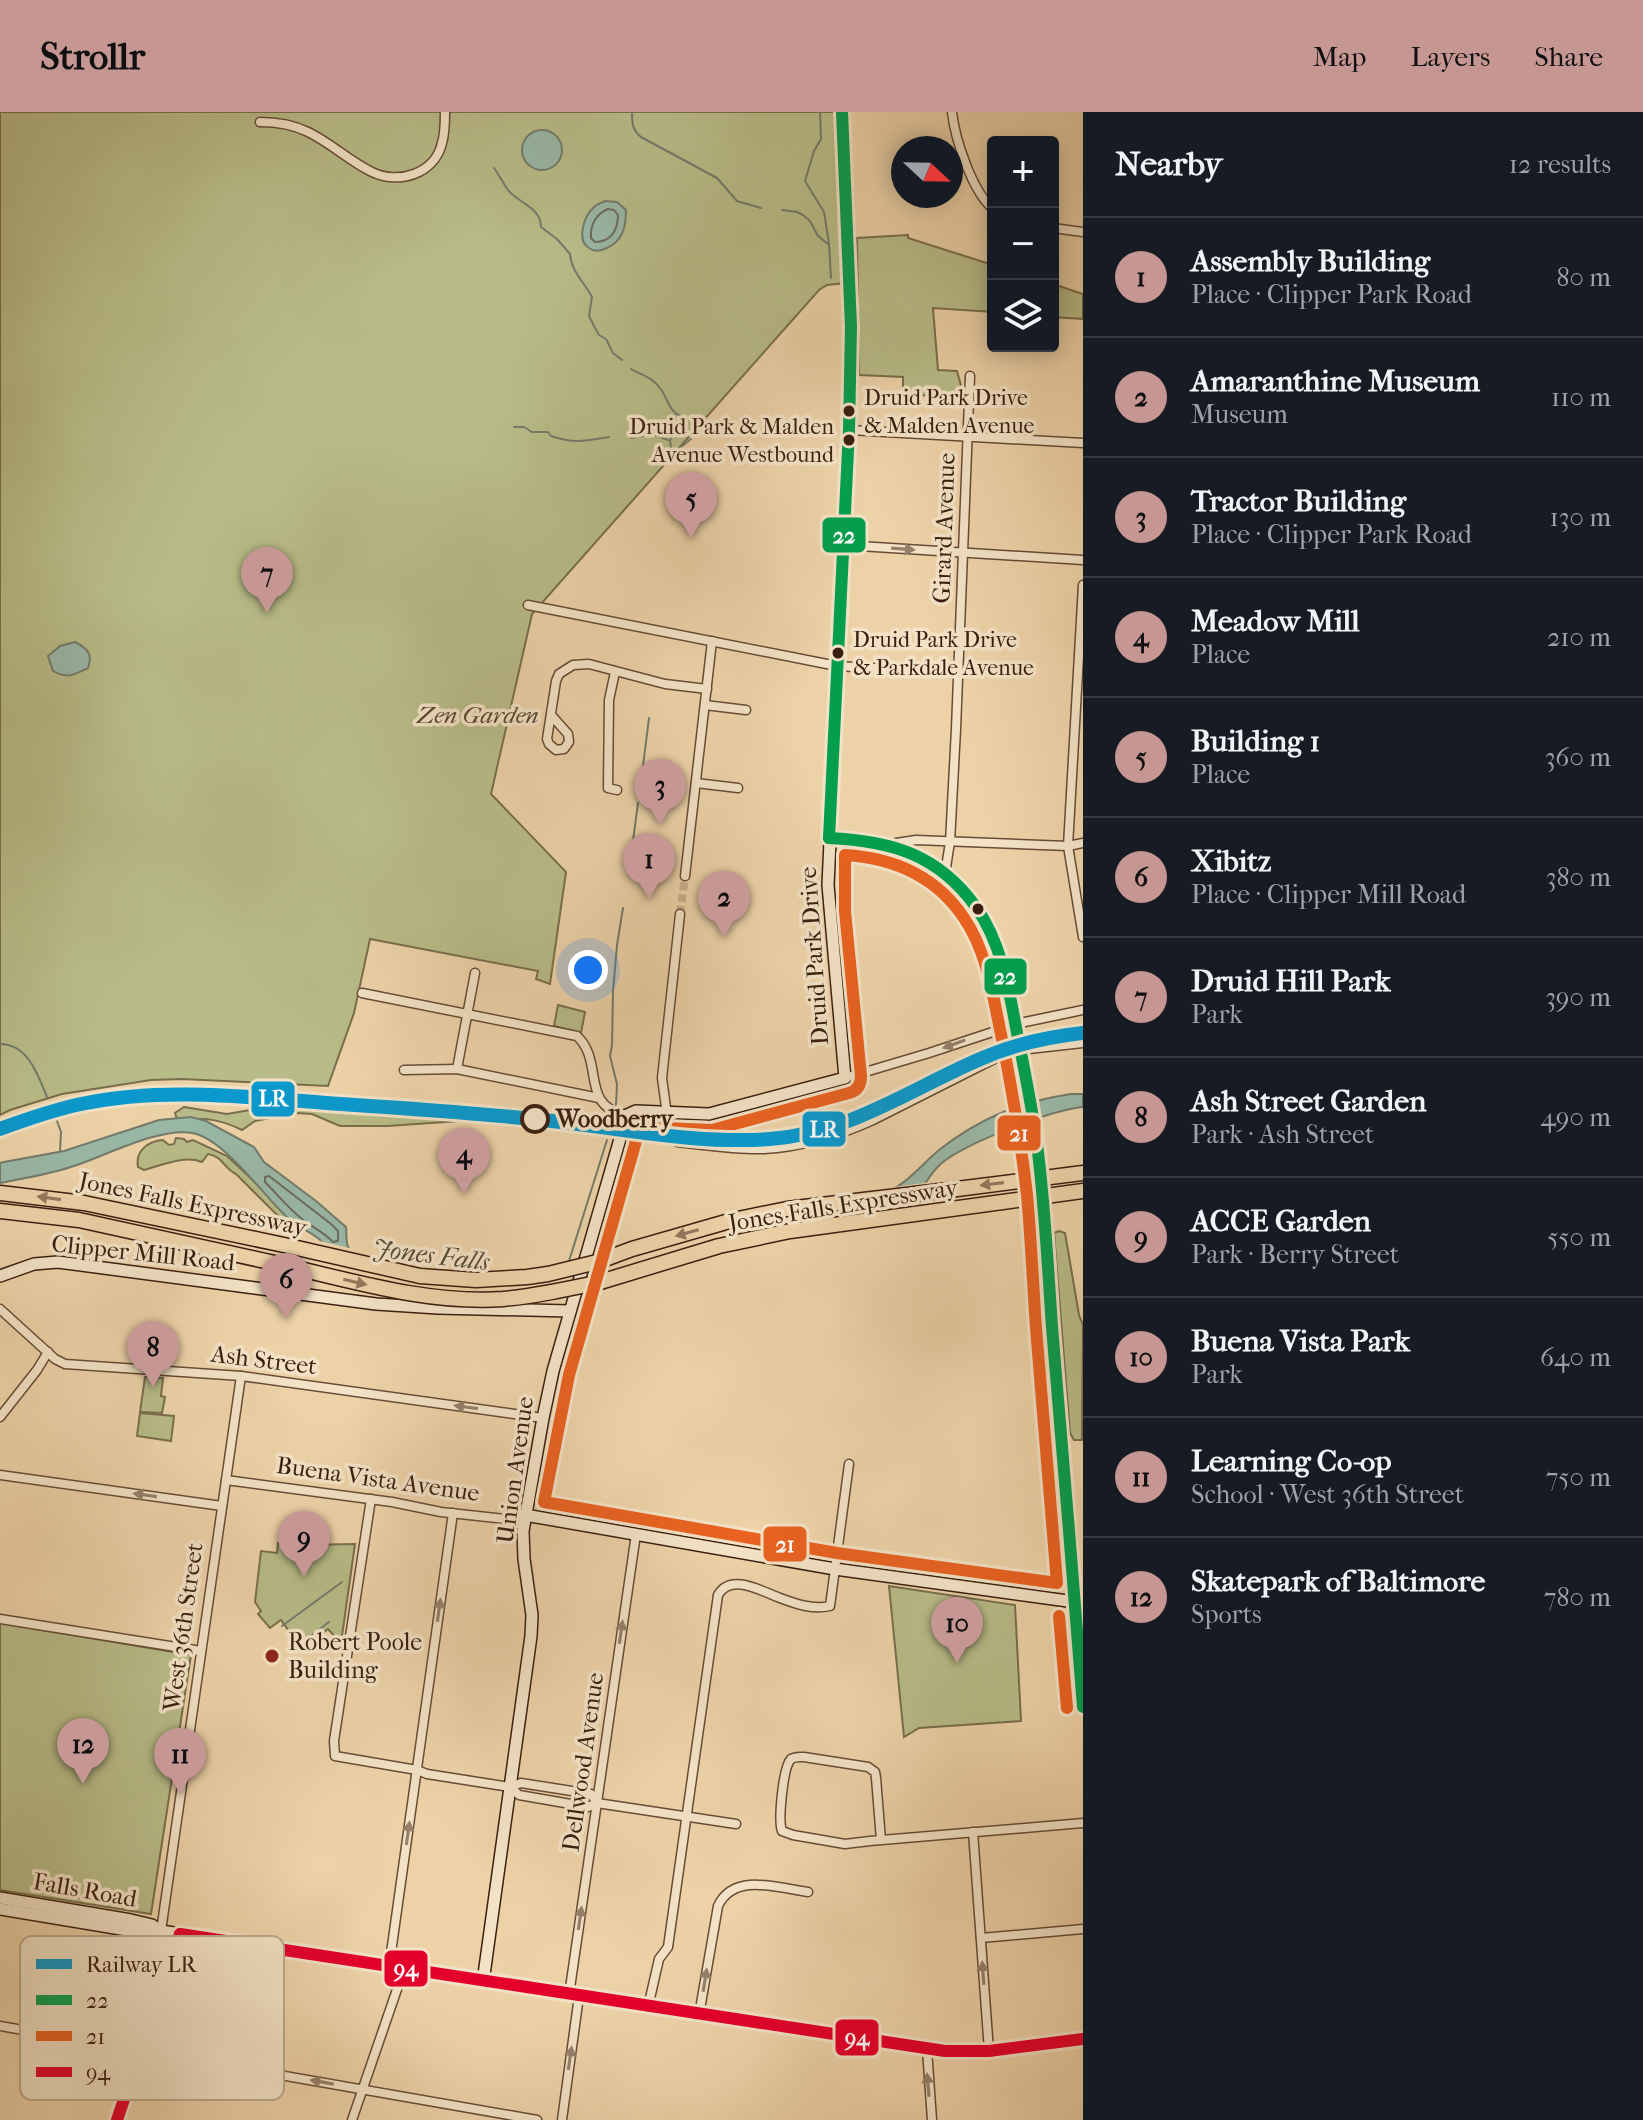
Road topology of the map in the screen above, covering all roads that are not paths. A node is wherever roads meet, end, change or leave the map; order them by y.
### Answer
1 (445, 112) edge
2 (842, 112) edge
3 (952, 112) edge
4 (260, 122) dead end
5 (992, 208) edge
6 (1059, 229) edge
7 (1083, 232) edge
8 (970, 376) dead end
9 (849, 430) junction
10 (968, 436) junction
11 (1083, 443) edge
12 (843, 545) junction
13 (963, 553) junction
14 (1083, 560) edge
15 (1083, 585) edge
16 (528, 605) dead end
17 (712, 641) junction
18 (837, 666) junction
19 (615, 672) junction
20 (958, 673) junction
21 (707, 689) junction
22 (705, 705) junction
23 (746, 710) dead end
24 (551, 715) dead end
25 (696, 783) junction
26 (738, 788) dead end
27 (617, 790) dead end
28 (829, 838) junction
29 (950, 842) junction
30 (1083, 843) edge
31 (889, 845) junction
32 (1068, 846) junction
33 (945, 874) junction
34 (685, 876) tunnel mouth
35 (680, 914) tunnel mouth
36 (1083, 937) edge
37 (475, 973) dead end
38 (362, 993) dead end
39 (1083, 1010) edge
40 (468, 1014) junction
41 (1083, 1043) edge
42 (457, 1069) junction
43 (404, 1070) dead end
44 (845, 1078) junction
45 (599, 1098) junction
46 (667, 1113) junction
47 (619, 1114) junction
48 (1083, 1173) edge
49 (1083, 1191) edge
50 (0, 1193) edge
51 (0, 1211) edge
52 (0, 1276) edge
53 (0, 1309) edge
54 (570, 1311) junction
55 (48, 1352) junction
56 (241, 1376) junction
57 (0, 1417) edge
58 (543, 1418) junction
59 (849, 1464) dead end
60 (0, 1475) edge
61 (226, 1480) junction
62 (371, 1499) junction
63 (222, 1506) junction
64 (453, 1513) junction
65 (525, 1518) junction
66 (636, 1534) junction
67 (835, 1569) junction
68 (1075, 1602) junction
69 (0, 1619) edge
70 (201, 1651) junction
71 (1082, 1679) edge
72 (1083, 1707) edge
73 (417, 1770) junction
74 (510, 1787) junction
75 (597, 1803) junction
76 (686, 1817) junction
77 (1083, 1823) edge
78 (736, 1824) dead end
79 (973, 1832) junction
80 (881, 1840) junction
81 (808, 1892) dead end
82 (0, 1898) edge
83 (0, 1909) edge
84 (1083, 1929) edge
85 (161, 1931) junction
86 (180, 1934) joint
87 (193, 1936) edge
88 (981, 1938) junction
89 (284, 1950) edge
90 (389, 1967) junction
91 (404, 1969) junction
92 (483, 1982) junction
93 (574, 1996) junction
94 (648, 2007) junction
95 (699, 2015) junction
96 (0, 2026) edge
97 (20, 2030) edge
98 (1083, 2039) edge
99 (927, 2049) junction
100 (989, 2051) junction
101 (284, 2075) edge
102 (363, 2089) junction
103 (124, 2100) edge
104 (117, 2120) edge
105 (352, 2120) edge
106 (537, 2120) edge
107 (562, 2120) edge
108 (932, 2120) edge

1 - 4 street
2 - 9 main road, Druid Park Drive
3 - 5 street
6 - 7 street
8 - 10 street, Girard Avenue
9 - 10 street
9 - 12 main road, Druid Park Drive
10 - 11 street
10 - 13 street, Girard Avenue
12 -> 13 street
12 - 18 main road, Druid Park Drive
13 - 14 street
13 - 20 street, Girard Avenue
15 - 32 street
16 - 17 street
17 - 18 street
17 - 21 street
18 - 20 street
18 - 28 main road, Druid Park Drive
19 - 21 street
19 - 24 street
19 - 27 street
20 - 29 street, Girard Avenue
21 - 22 street
22 - 23 street
22 - 25 street
25 - 26 street
25 - 34 street
28 - 31 main road
28 - 44 main road, Druid Park Drive
29 - 31 street
29 - 32 street
29 - 33 street, Girard Avenue
30 - 32 street
31 - 33 main road
32 - 36 street
33 - 68 main road, bridge
35 - 46 street
37 - 40 street
38 - 40 street
39 -> 44 street
40 - 42 street
40 - 45 street
41 - 46 street
42 - 43 street
42 - 45 street
44 - 46 main road
45 - 47 street
46 - 47 main road
47 - 54 main road, Union Avenue, bridge
48 -> 50 highway, Jones Falls Expressway, bridge
51 -> 49 highway, Jones Falls Expressway, bridge
52 - 54 main road, Clipper Mill Road
53 - 55 street, Ash Street
54 - 58 main road, Union Avenue
55 - 56 street, Ash Street
55 - 57 street
58 -> 56 street, Ash Street
56 - 61 street, West 36th Street
58 - 65 main road, Union Avenue
59 - 67 street
63 -> 60 street
61 - 62 street, Buena Vista Avenue
61 - 63 street, West 36th Street
62 - 64 street, Buena Vista Avenue
62 - 73 street
63 - 70 street, West 36th Street
64 - 65 street, Buena Vista Avenue
73 -> 64 street
65 - 66 main road, Buena Vista Avenue
65 - 74 main road, Union Avenue
66 - 67 main road, Buena Vista Avenue
75 -> 66 street, Dellwood Avenue
67 - 68 main road, Buena Vista Avenue
67 - 76 street
68 - 71 main road
69 - 70 street
70 - 85 street, West 36th Street
71 - 72 main road
73 - 74 street
90 -> 73 street
74 - 75 street
74 - 92 main road, Union Avenue
75 - 76 street
93 -> 75 street, Dellwood Avenue
76 - 78 street
76 - 94 street
77 - 79 street
79 - 80 street
79 - 88 street
80 - 80 street
95 -> 81 street
82 - 85 main road, Falls Road
83 - 85 main road, Falls Road
84 - 88 street
85 - 86 main road, Falls Road
86 - 87 main road, Falls Road
100 -> 88 street
89 - 90 main road, Falls Road
90 - 91 main road, Falls Road
91 - 92 main road, Falls Road
91 - 102 street
92 - 93 main road, Falls Road
93 - 94 main road, Falls Road
107 -> 93 street, Dellwood Avenue
94 - 95 main road, Falls Road
95 - 99 main road, Falls Road
96 - 97 street
98 - 100 main road, Falls Road
99 - 100 main road, Falls Road
108 -> 99 street
102 -> 101 street
102 - 105 street
102 - 106 street
103 - 104 main road

